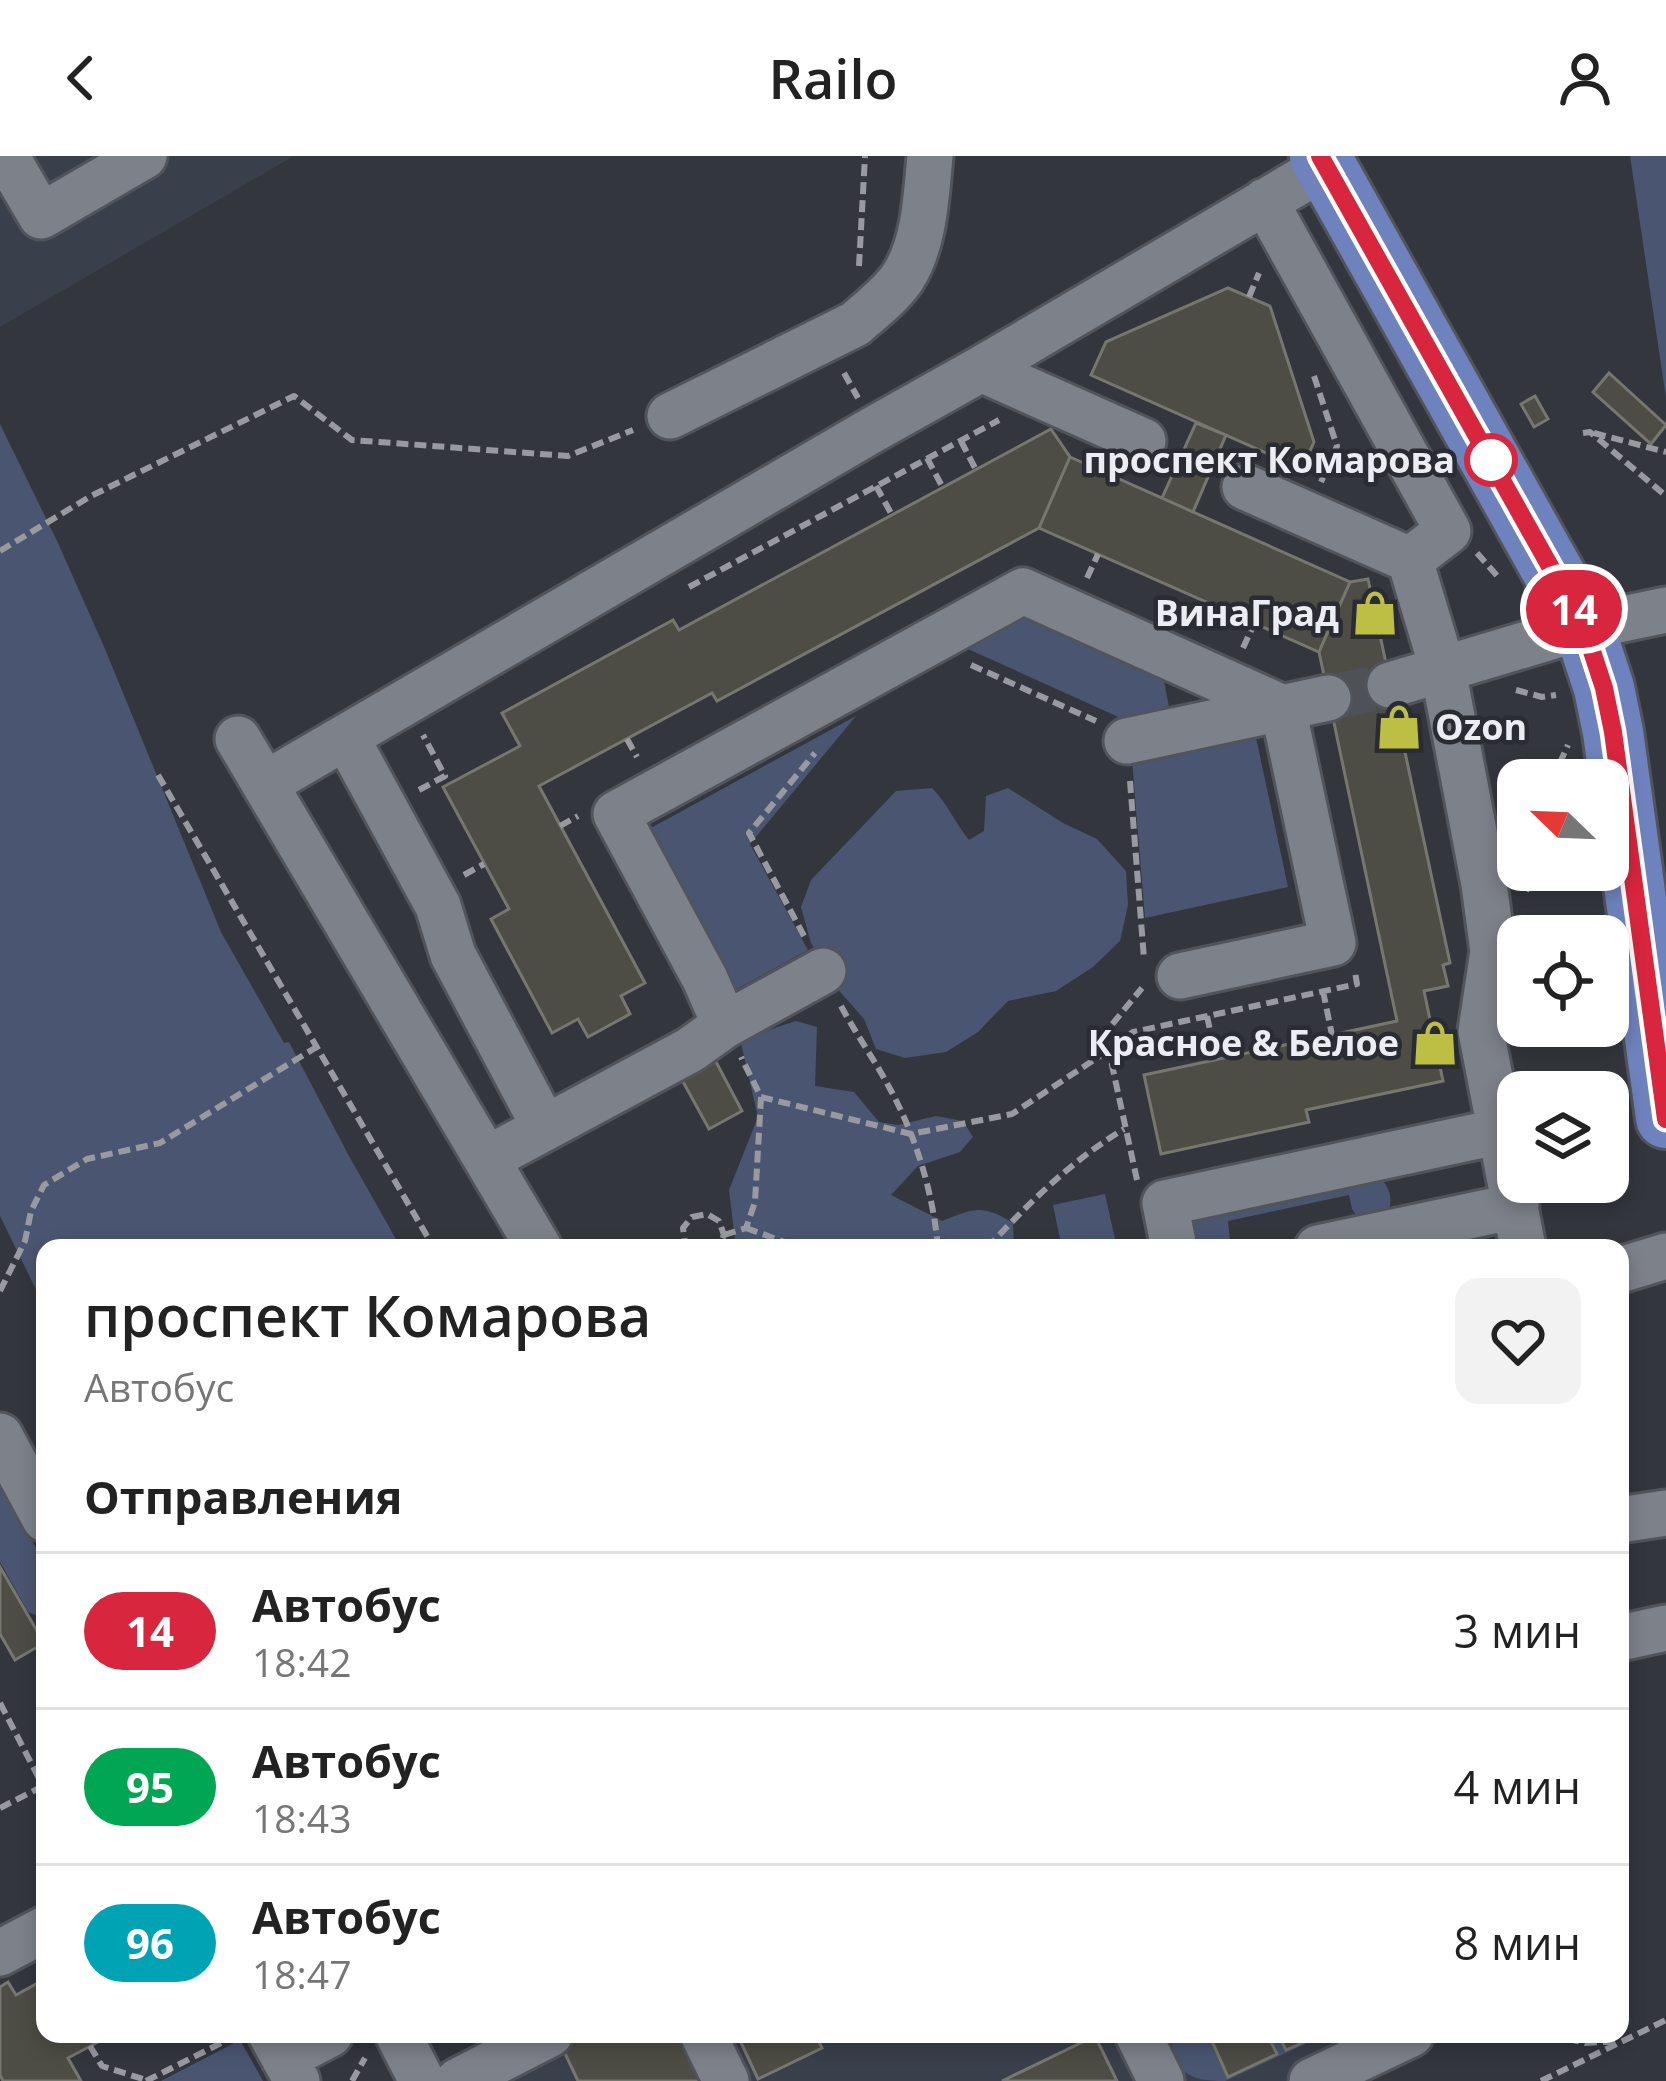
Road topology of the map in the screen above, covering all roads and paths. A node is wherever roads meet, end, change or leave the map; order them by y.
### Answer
1 (6, 156) edge
2 (144, 156) edge
3 (866, 156) edge
4 (930, 156) edge
5 (1323, 161) edge
6 (1264, 201) junction
7 (1260, 270) dead end
8 (1249, 297) dead end
9 (855, 324) junction
10 (981, 369) junction
11 (1013, 412) dead end
12 (670, 416) joint
13 (961, 440) junction
14 (1143, 441) dead end
15 (1666, 452) edge
16 (976, 470) dead end
17 (876, 486) junction
18 (1245, 487) dead end
19 (1666, 496) edge
20 (892, 515) dead end
21 (1448, 531) junction
22 (0, 550) edge
23 (1098, 554) dead end
24 (1410, 560) junction
25 (1504, 583) dead end
26 (690, 586) dead end
27 (1083, 586) dead end
28 (1666, 610) edge
29 (1254, 623) dead end
30 (1584, 627) junction
31 (926, 644) junction
32 (1239, 656) dead end
33 (1443, 670) junction
34 (1390, 685) tunnel mouth
35 (1328, 698) tunnel mouth
36 (1283, 708) junction
37 (346, 737) junction
38 (238, 739) dead end
39 (627, 739) dead end
40 (406, 740) dead end
41 (1127, 741) junction
42 (643, 766) dead end
43 (158, 775) dead end
44 (445, 776) dead end
45 (265, 784) junction
46 (749, 833) dead end
47 (484, 864) dead end
48 (465, 874) dead end
49 (823, 971) junction
50 (1157, 974) junction
51 (1323, 991) dead end
52 (1207, 1016) dead end
53 (724, 1025) junction
54 (1132, 1032) dead end
55 (1333, 1035) dead end
56 (316, 1047) junction
57 (1109, 1050) junction
58 (1216, 1059) dead end
59 (761, 1097) junction
60 (1497, 1108) edge
61 (1666, 1118) edge
62 (544, 1128) junction
63 (1125, 1128) junction
64 (1497, 1132) edge
65 (911, 1133) junction
66 (487, 1159) junction
67 (1138, 1186) dead end
68 (1520, 1227) edge
69 (746, 1228) junction
70 (724, 1235) junction
71 (429, 1239) edge
72 (534, 1239) edge
73 (684, 1239) edge
74 (722, 1239) edge
75 (776, 1239) edge
76 (937, 1239) edge
77 (996, 1239) edge
78 (1172, 1239) edge
79 (1405, 1239) edge
80 (1666, 1256) edge
81 (1629, 1267) edge
82 (0, 1291) edge
83 (0, 1436) edge
84 (36, 1502) edge
85 (1666, 1628) edge
86 (1629, 1636) edge
87 (0, 1703) edge
88 (36, 1773) edge
89 (36, 1792) edge
90 (0, 1808) edge
91 (36, 1934) edge
92 (0, 1953) edge
93 (1666, 2020) edge
94 (1629, 2038) edge
95 (220, 2043) edge
96 (313, 2043) edge
97 (403, 2043) edge
98 (707, 2043) edge
99 (1142, 2043) edge
100 (1393, 2043) edge
101 (1618, 2043) edge
102 (90, 2047) dead end
103 (536, 2049) edge
104 (284, 2058) edge
105 (146, 2080) edge
106 (422, 2081) edge
107 (458, 2081) edge
108 (726, 2081) edge
109 (1161, 2081) edge
110 (1312, 2081) edge
111 (1540, 2081) edge

1 - 2 lane
3 - 9 path
4 - 9 lane
5 - 6 lane
5 - 30 main road
6 - 10 lane
6 - 21 lane
7 - 8 path
9 - 12 lane
10 - 14 lane
10 - 37 lane
11 - 13 path
12 - 22 path
13 - 16 path
13 - 17 path
15 - 19 path
17 - 20 path
17 - 26 path
18 - 24 lane
21 - 24 lane
21 - 25 path
23 - 27 path
24 - 33 lane
28 - 30 lane
29 - 32 path
30 - 33 lane
30 - 61 main road
31 - 36 lane
31 - 41 path
31 - 53 lane
33 - 34 lane
33 - 60 lane
35 - 36 lane
36 - 41 lane
36 - 50 lane
37 - 45 lane
37 - 62 lane
38 - 45 lane
39 - 42 path
40 - 44 path
41 - 50 path
43 - 56 path
45 - 66 lane
46 - 49 path
47 - 48 path
49 - 53 lane
49 - 65 path
50 - 57 path
51 - 55 path
52 - 58 path
53 - 59 path
53 - 62 lane
54 - 57 path
56 - 71 path
56 - 82 path
57 - 63 path
57 - 65 path
59 - 65 path
59 - 69 path
62 - 66 lane
63 - 67 path
63 - 77 path
64 - 78 lane
65 - 76 path
66 - 72 lane
68 - 79 lane
69 - 70 path
69 - 75 path
70 - 73 path
70 - 74 path
80 - 81 lane
83 - 84 lane
85 - 86 lane
87 - 88 path
89 - 90 path
91 - 92 lane
93 - 94 path
95 - 105 path
96 - 104 lane
97 - 106 lane
98 - 108 lane
99 - 109 lane
100 - 110 lane
101 - 111 path
102 - 105 path
103 - 107 lane

